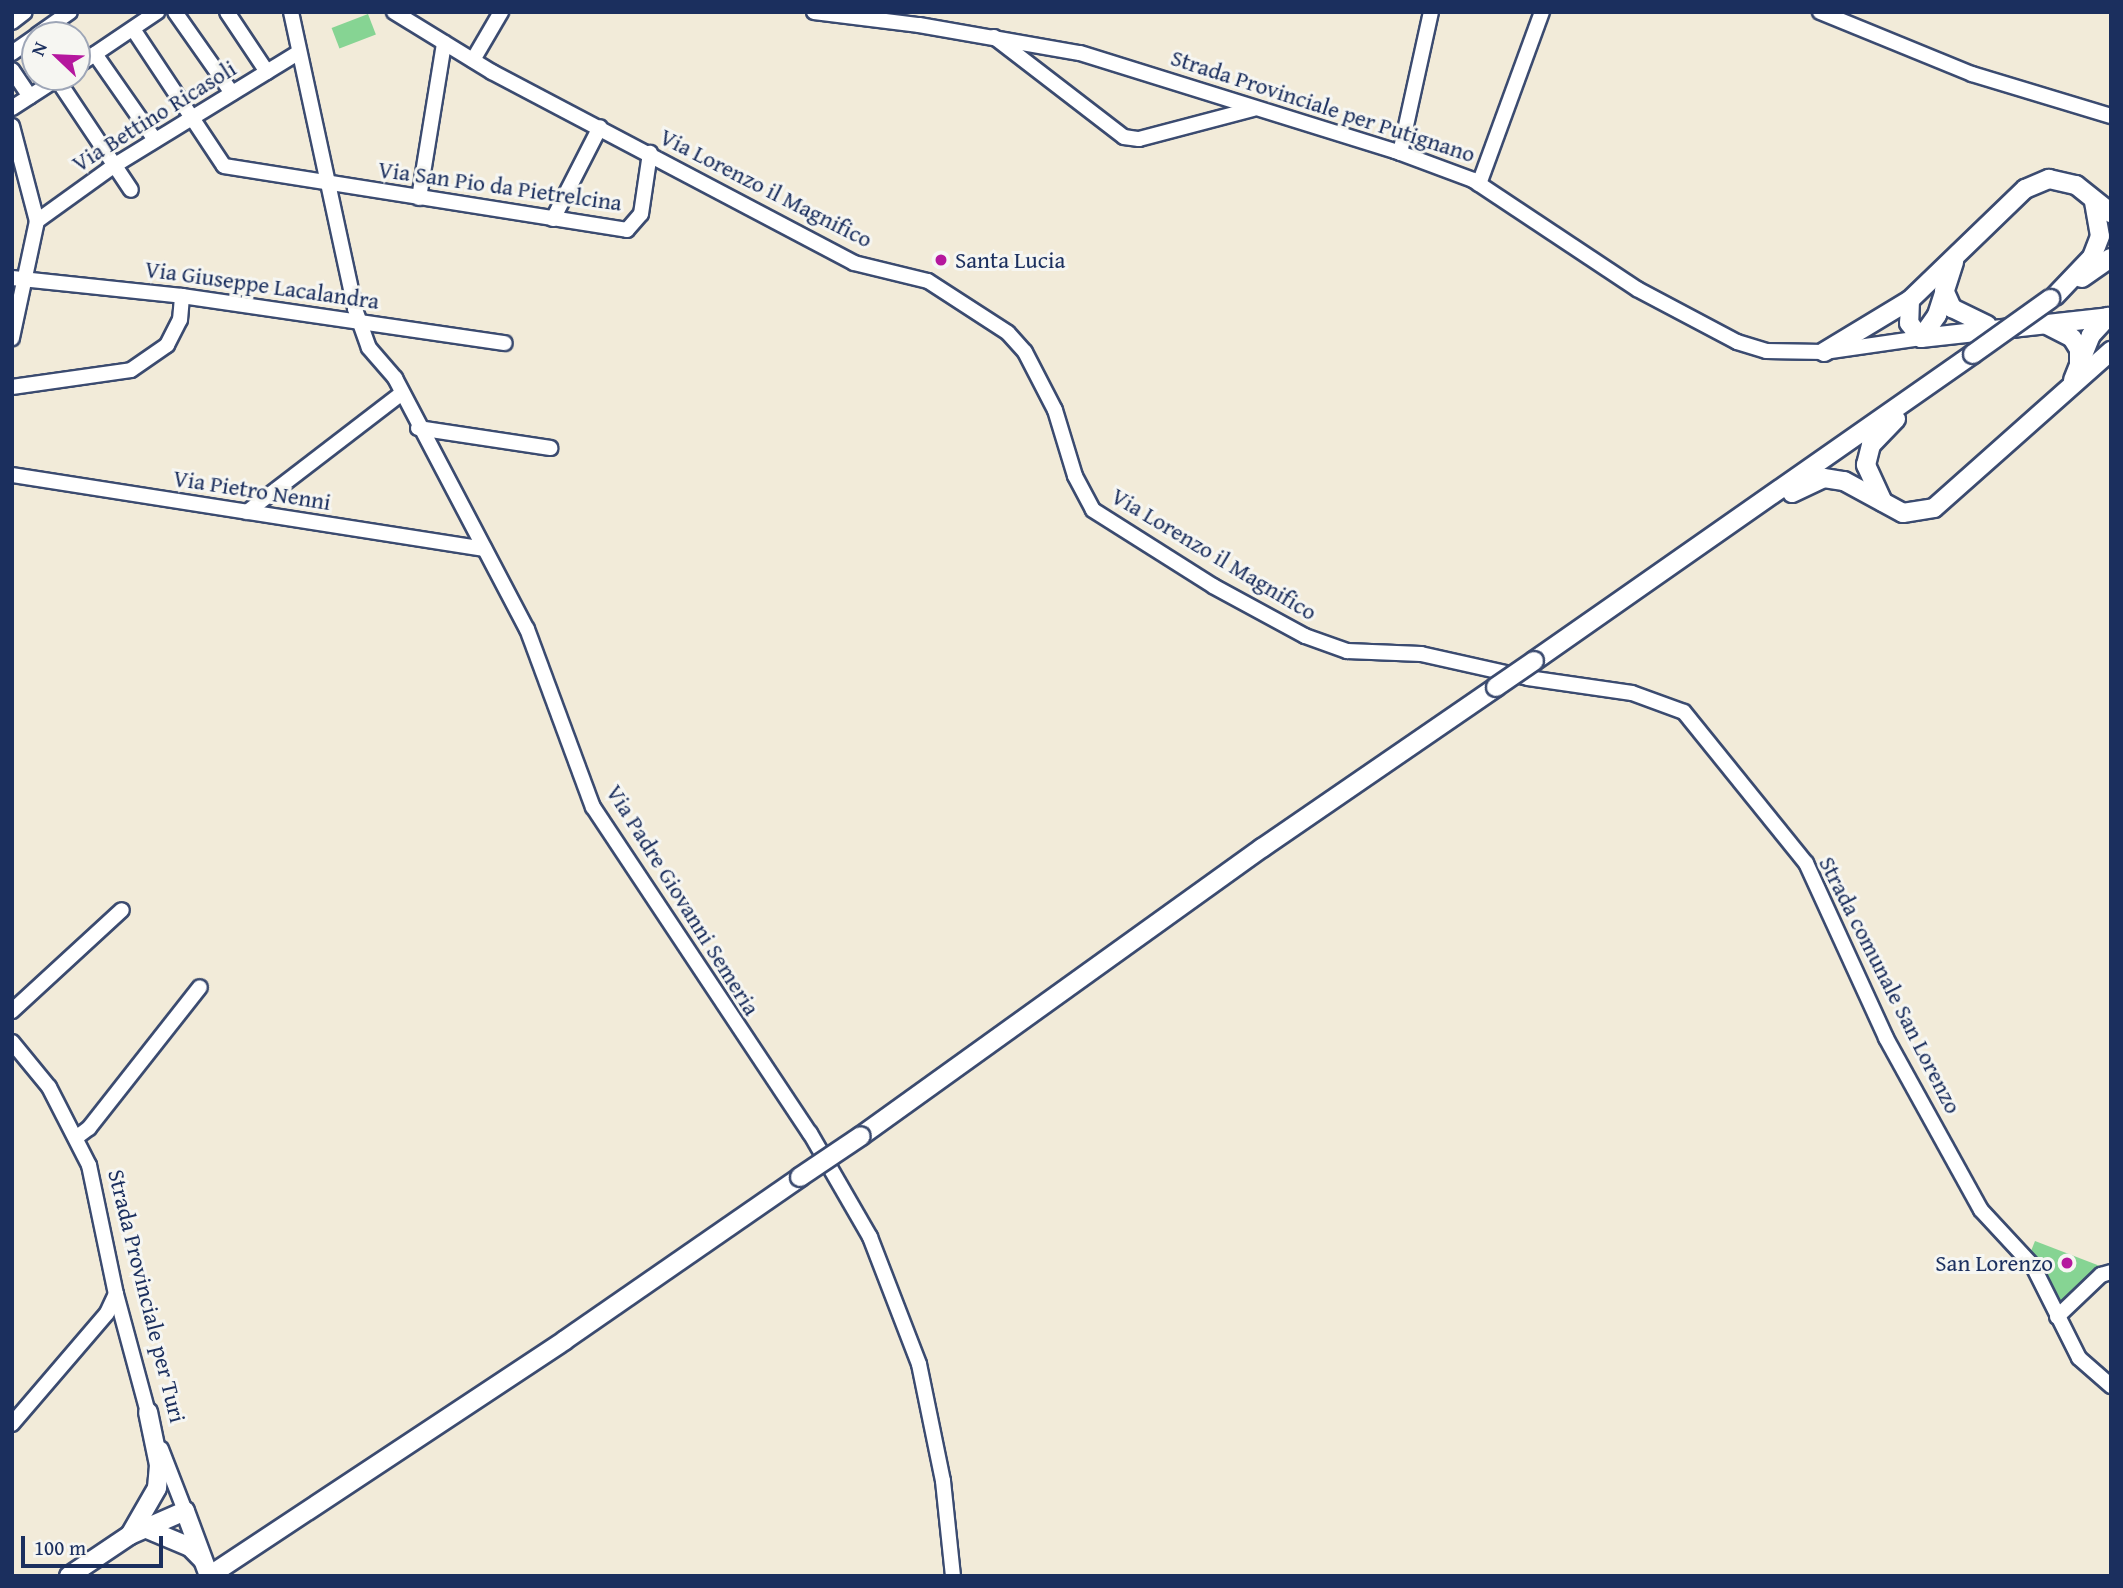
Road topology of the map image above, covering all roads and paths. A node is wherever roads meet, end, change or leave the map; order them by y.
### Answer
1 (25, 12) edge
2 (158, 12) edge
3 (175, 12) edge
4 (227, 12) edge
5 (291, 12) edge
6 (394, 12) edge
7 (501, 12) edge
8 (814, 12) edge
9 (1431, 12) edge
10 (1542, 12) edge
11 (1820, 12) edge
12 (12, 22) edge
13 (133, 29) junction
14 (993, 36) junction
15 (444, 43) junction
16 (298, 53) junction
17 (95, 54) junction
18 (91, 57) edge
19 (473, 60) junction
20 (12, 70) edge
21 (267, 72) junction
22 (39, 91) edge
23 (67, 91) edge
24 (232, 93) junction
25 (30, 97) junction
26 (12, 108) edge
27 (1253, 109) junction
28 (2111, 116) edge
29 (194, 117) junction
30 (12, 126) edge
31 (600, 127) junction
32 (155, 140) junction
33 (650, 153) junction
34 (1400, 153) junction
35 (115, 164) junction
36 (1479, 184) junction
37 (328, 185) junction
38 (131, 190) dead end
39 (419, 198) junction
40 (2094, 201) junction
41 (2111, 212) edge
42 (553, 219) junction
43 (37, 220) junction
44 (1958, 255) junction
45 (2111, 258) edge
46 (17, 279) edge
47 (1944, 290) junction
48 (182, 296) junction
49 (2053, 298) junction
50 (1910, 300) junction
51 (2109, 317) edge
52 (359, 321) junction
53 (2040, 322) junction
54 (1994, 327) junction
55 (12, 338) edge
56 (1921, 338) junction
57 (505, 343) dead end
58 (1824, 352) junction
59 (2106, 354) edge
60 (2079, 365) junction
61 (2071, 385) junction
62 (12, 387) edge
63 (1929, 387) junction
64 (402, 393) junction
65 (418, 428) junction
66 (551, 448) dead end
67 (12, 475) edge
68 (1885, 505) junction
69 (1756, 506) junction
70 (247, 512) junction
71 (484, 550) junction
72 (1531, 669) junction
73 (122, 910) dead end
74 (200, 988) dead end
75 (12, 1011) edge
76 (12, 1042) edge
77 (77, 1137) junction
78 (2111, 1272) edge
79 (116, 1294) junction
80 (2057, 1317) junction
81 (2111, 1386) edge
82 (148, 1412) junction
83 (12, 1423) edge
84 (185, 1511) junction
85 (146, 1522) junction
86 (207, 1571) edge
87 (69, 1576) edge
88 (953, 1576) edge

1 - 12 street
2 - 13 street
3 - 24 street
4 - 21 street
5 - 16 street, Via Padre Giovanni Semeria
6 - 15 street, Via Lorenzo il Magnifico
7 - 19 street
8 - 14 street, Strada Provinciale per Putignano
9 - 34 street
10 - 36 street
11 - 28 street
13 - 17 street
13 - 29 street, Via San Pio da Pietrelcina
14 - 27 street, Strada Provinciale per Putignano
14 - 27 street
15 - 19 street, Via Lorenzo il Magnifico
15 - 39 street
16 - 21 street, Via Bettino Ricasoli
16 - 37 street, Via Padre Giovanni Semeria
17 - 18 street
17 - 32 street
19 - 31 street, Via Lorenzo il Magnifico
20 - 25 street
21 - 24 street, Via Bettino Ricasoli
22 - 25 street
23 - 35 street
24 - 29 street, Via Bettino Ricasoli
25 - 26 street
27 - 34 street, Strada Provinciale per Putignano
29 - 32 street, Via Bettino Ricasoli
29 - 37 street, Via San Pio da Pietrelcina
30 - 43 street
31 - 33 street, Via Lorenzo il Magnifico
31 - 42 street
32 - 35 street, Via Bettino Ricasoli
33 - 42 street, Via San Pio da Pietrelcina
33 - 72 street, Via Lorenzo il Magnifico
34 - 36 street, Strada Provinciale per Putignano
35 - 38 street
35 - 43 street, Via Bettino Ricasoli
36 - 58 street, Strada Provinciale per Putignano
37 - 39 street, Via San Pio da Pietrelcina
37 - 52 street, Via Padre Giovanni Semeria
39 - 42 street, Via San Pio da Pietrelcina
40 - 41 main road
40 - 44 main road
40 - 49 main road
43 - 46 street
44 - 47 main road
44 - 50 main road
45 - 49 main road
46 - 48 street, Via Giuseppe Lacalandra
46 - 55 street
47 - 54 main road
47 - 56 main road
48 - 52 street, Via Giuseppe Lacalandra
48 - 62 street
49 - 63 main road, bridge
50 - 56 main road
50 - 58 main road
51 - 53 main road, Strada Provinciale per Putignano
51 - 59 main road
51 - 60 main road
52 - 57 street, Via Giuseppe Lacalandra
52 - 64 street, Via Padre Giovanni Semeria
53 - 54 main road, Strada Provinciale per Putignano
53 - 60 main road
54 - 56 main road, Strada Provinciale per Putignano
56 - 58 street, Strada Provinciale per Putignano
59 - 61 main road
60 - 61 main road
61 - 68 main road
63 - 68 main road
63 - 69 main road
64 - 65 street, Via Padre Giovanni Semeria
64 - 70 street
65 - 66 street
65 - 71 street, Via Padre Giovanni Semeria
67 - 70 street, Via Pietro Nenni
68 - 69 main road
69 - 72 main road
70 - 71 street, Via Pietro Nenni
71 - 88 street, Via Padre Giovanni Semeria
72 - 80 street, Strada comunale San Lorenzo
72 - 86 main road, bridge
73 - 75 street
74 - 77 street
76 - 77 street, Strada Provinciale per Turi
77 - 79 street, Strada Provinciale per Turi
78 - 80 street
79 - 82 street, Strada Provinciale per Turi
79 - 83 street
80 - 81 street, Strada comunale San Lorenzo
82 - 84 street, Strada Provinciale per Turi
82 - 85 main road
84 - 85 main road
84 - 86 main road, Strada Provinciale per Turi
85 - 86 main road
85 - 87 main road

